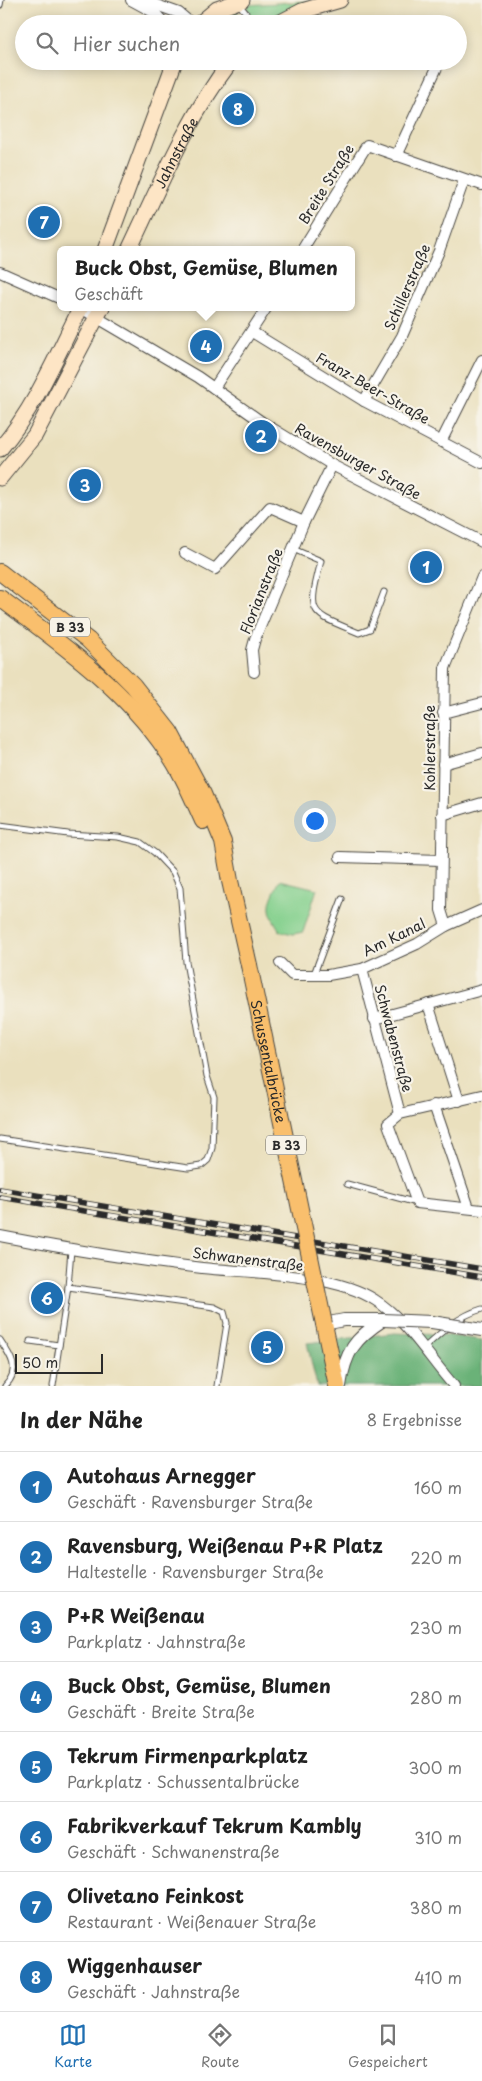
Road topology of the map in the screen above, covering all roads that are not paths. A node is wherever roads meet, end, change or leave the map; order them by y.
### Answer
1 (0, 0) edge
2 (131, 0) edge
3 (142, 0) edge
4 (238, 0) edge
5 (340, 0) edge
6 (0, 5) edge
7 (157, 15) edge
8 (181, 15) edge
9 (210, 15) edge
10 (247, 15) edge
11 (296, 15) edge
12 (172, 70) edge
13 (224, 70) edge
14 (436, 70) edge
15 (396, 156) junction
16 (464, 180) junction
17 (482, 185) edge
18 (106, 246) edge
19 (131, 246) edge
20 (304, 246) edge
21 (0, 272) edge
22 (57, 297) edge
23 (78, 311) edge
24 (265, 311) edge
25 (100, 312) edge
26 (252, 332) junction
27 (482, 360) edge
28 (214, 388) junction
29 (364, 401) junction
30 (441, 442) junction
31 (0, 449) edge
32 (482, 463) edge
33 (332, 465) junction
34 (0, 478) edge
35 (304, 522) junction
36 (482, 542) edge
37 (293, 549) junction
38 (185, 553) dead end
39 (1, 572) edge
40 (482, 578) edge
41 (384, 592) dead end
42 (0, 598) edge
43 (254, 672) dead end
44 (482, 703) edge
45 (443, 713) junction
46 (482, 753) edge
47 (443, 764) junction
48 (482, 803) edge
49 (442, 815) junction
50 (0, 825) edge
51 (340, 857) dead end
52 (440, 860) junction
53 (229, 877) junction
54 (342, 899) dead end
55 (482, 910) edge
56 (446, 926) junction
57 (280, 963) dead end
58 (362, 969) junction
59 (314, 975) junction
60 (481, 994) edge
61 (428, 1004) junction
62 (374, 1019) junction
63 (482, 1095) edge
64 (459, 1100) junction
65 (434, 1105) junction
66 (400, 1114) junction
67 (0, 1139) edge
68 (347, 1184) dead end
69 (417, 1203) junction
70 (469, 1208) junction
71 (482, 1210) edge
72 (0, 1236) edge
73 (71, 1250) junction
74 (68, 1287) junction
75 (482, 1309) edge
76 (383, 1320) junction
77 (324, 1324) junction
78 (482, 1330) edge
79 (0, 1340) edge
80 (30, 1341) dead end
81 (59, 1344) junction
82 (423, 1349) junction
83 (5, 1386) edge
84 (53, 1386) edge
85 (218, 1386) edge
86 (339, 1386) edge
87 (454, 1386) edge

1 - 6 lane
2 - 7 street
3 - 8 street
4 - 9 main road
4 - 10 lane
5 - 11 main road
12 - 18 main road
13 - 19 main road, Jahnstraße
14 - 15 street
15 - 16 street
15 - 20 street, Breite Straße
16 - 17 street
16 - 29 street, Schillerstraße
21 - 22 street
23 - 31 main road
24 - 26 street
25 - 28 street, Ravensburger Straße
25 - 34 main road
26 - 28 street
26 - 29 street, Franz-Beer-Straße
27 - 30 street
28 - 33 street, Ravensburger Straße
29 - 30 street, Franz-Beer-Straße
30 - 32 street, Franz-Beer-Straße
33 - 35 street, Florianstraße
33 - 36 street, Ravensburger Straße
35 - 37 street, Florianstraße
35 - 38 street
37 - 41 lane
37 - 43 street, Florianstraße
39 - 53 main road, B 33
40 - 45 street, Kohlerstraße
42 - 53 main road, B 33
44 - 45 street
45 - 47 street, Kohlerstraße
46 - 47 street
47 - 49 street, Kohlerstraße
48 - 49 street
49 - 52 street, Kohlerstraße
50 - 67 lane
51 - 52 street
52 - 56 street, Kohlerstraße
53 - 77 main road, Schussentalbrücke / B 33, bridge
54 - 59 lane
55 - 56 street, Am Kanal
56 - 58 street, Am Kanal
57 - 59 street, Am Kanal
58 - 59 street, Am Kanal
58 - 62 street, Schwabenstraße
60 - 61 street
61 - 62 street
61 - 64 street
62 - 66 street, Schwabenstraße
63 - 64 street, Schwabenstraße
64 - 65 street, Schwabenstraße
65 - 66 street, Schwabenstraße
65 - 70 street
66 - 69 street, Schwabenstraße
68 - 69 lane
69 - 70 street
70 - 71 street
72 - 73 street, Schwanenstraße
73 - 74 lane
73 - 82 street, Schwanenstraße
74 - 81 lane
74 - 85 lane
75 - 82 lane
76 - 77 street
76 - 78 street, bridge
76 - 86 street
77 - 86 main road, Schussentalbrücke / B 33
79 - 83 lane
80 - 81 lane
81 - 84 lane
82 - 87 street, Schwanenstraße

